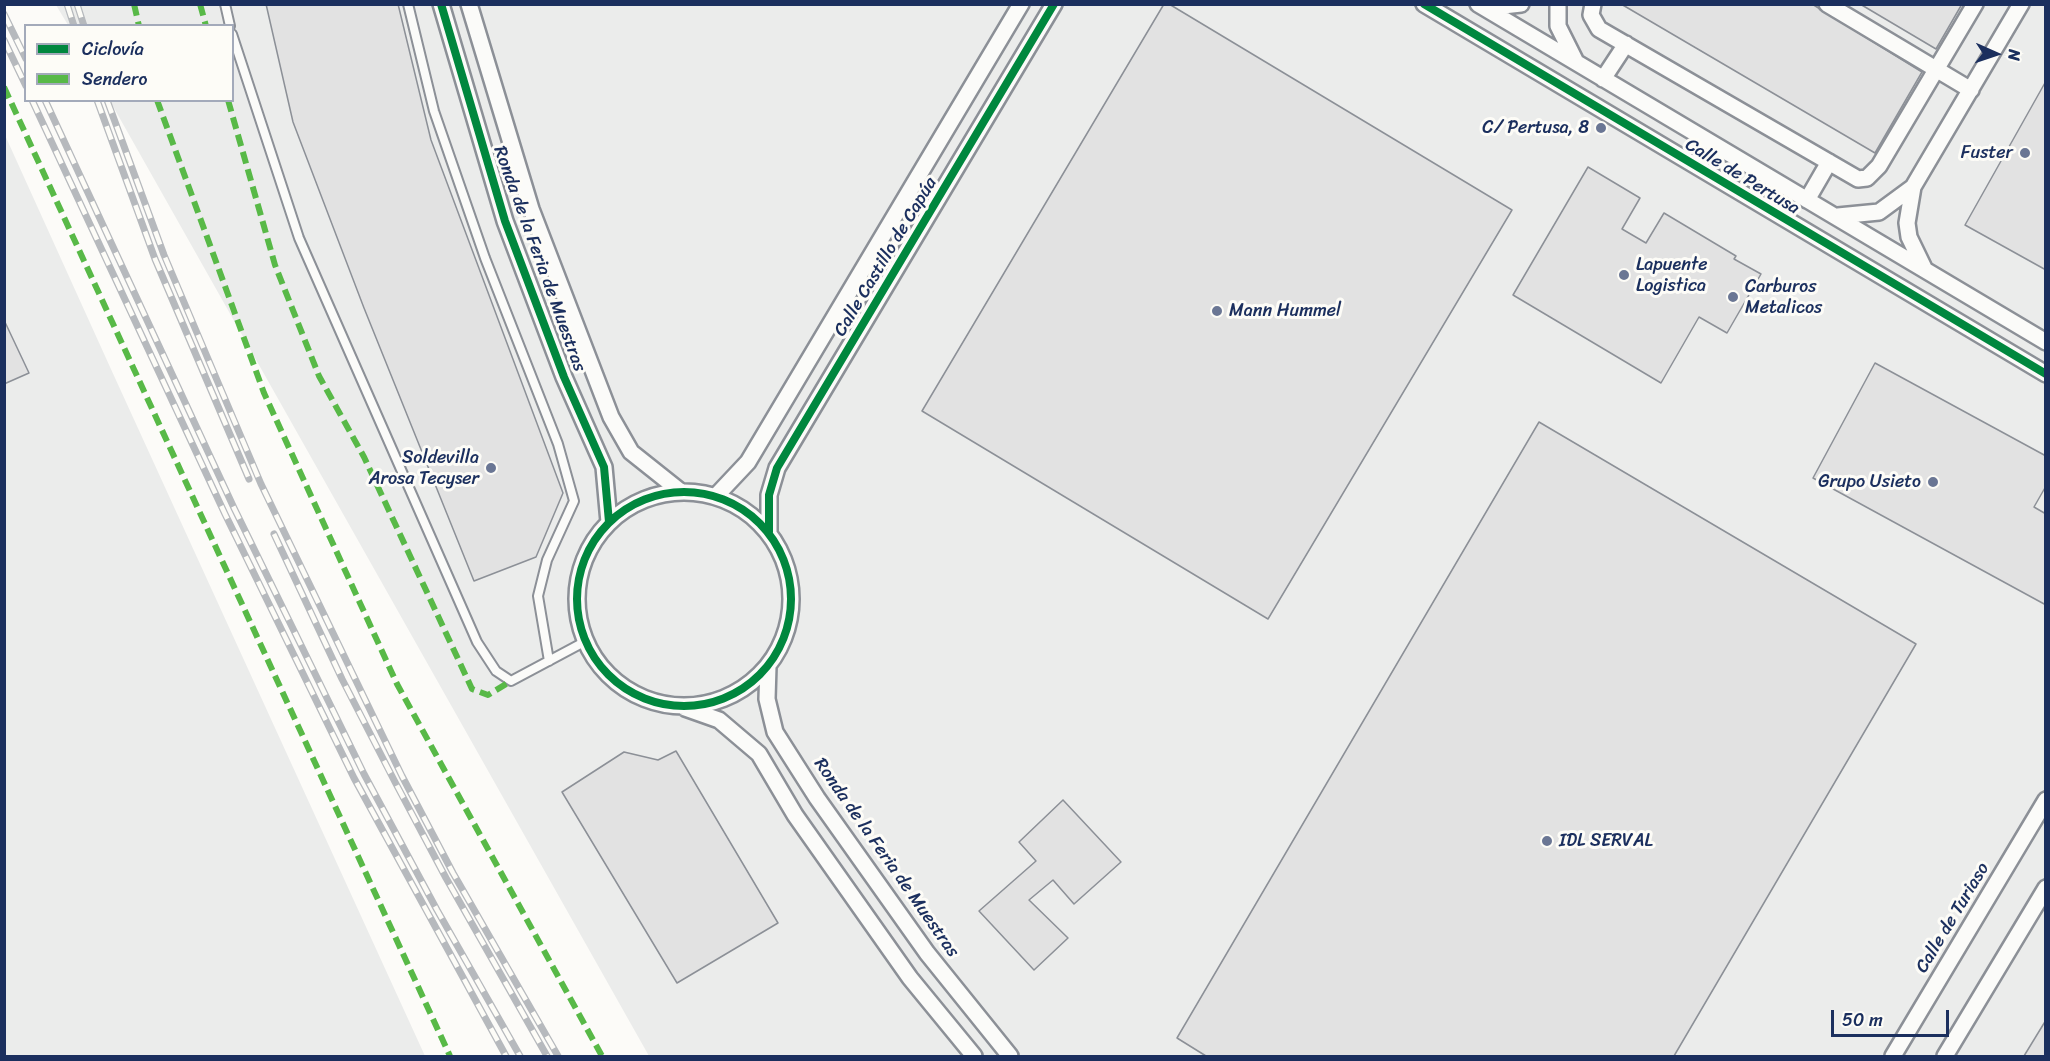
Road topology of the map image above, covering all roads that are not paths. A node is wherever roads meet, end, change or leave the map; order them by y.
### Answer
1 (225, 4) edge
2 (408, 4) edge
3 (441, 4) edge
4 (469, 4) edge
5 (1021, 4) edge
6 (1054, 4) edge
7 (1424, 4) edge
8 (1521, 4) edge
9 (1558, 4) edge
10 (1593, 4) edge
11 (1827, 4) edge
12 (1975, 4) edge
13 (2021, 4) edge
14 (1481, 6) edge
15 (230, 24) edge
16 (234, 40) edge
17 (1626, 44) junction
18 (1576, 63) junction
19 (1937, 69) junction
20 (1603, 79) junction
21 (1971, 90) junction
22 (1828, 162) junction
23 (1913, 187) junction
24 (1807, 200) junction
25 (1836, 216) junction
26 (1924, 269) junction
27 (2046, 342) edge
28 (2046, 374) edge
29 (680, 491) junction
30 (716, 496) junction
31 (609, 522) junction
32 (769, 532) junction
33 (586, 641) junction
34 (549, 661) junction
35 (768, 666) junction
36 (680, 706) junction
37 (2046, 800) edge
38 (2046, 888) edge
39 (974, 1056) edge
40 (1010, 1056) edge
41 (1893, 1056) edge
42 (1945, 1056) edge

1 - 15 lane
2 - 34 lane
3 - 31 street, Ronda de la Feria de Muestras
4 - 29 street, Ronda de la Feria de Muestras
5 - 30 street, Calle Castillo de Capúa
6 - 32 street, Calle Castillo de Capúa
7 - 28 street, Calle de Pertusa
8 - 14 street
9 - 18 street
10 - 17 street
11 - 19 street
12 - 19 street
13 - 21 street
14 - 18 street, Calle de Pertusa
16 - 34 lane
17 - 20 street
17 - 22 street
18 - 20 street, Calle de Pertusa
19 - 21 street
19 - 22 street
20 - 24 street, Calle de Pertusa
21 - 23 street
22 - 24 street
23 - 25 street
23 - 26 street
24 - 25 street, Calle de Pertusa
25 - 26 street, Calle de Pertusa
26 - 27 street, Calle de Pertusa
29 - 30 street, Ronda de la Feria de Muestras
29 - 31 street, Ronda de la Feria de Muestras
30 - 32 street, Ronda de la Feria de Muestras
31 - 33 street, Ronda de la Feria de Muestras
32 - 35 street, Ronda de la Feria de Muestras
33 - 34 lane
33 - 36 street, Ronda de la Feria de Muestras
35 - 36 street, Ronda de la Feria de Muestras
35 - 40 street, Ronda de la Feria de Muestras
36 - 39 street, Ronda de la Feria de Muestras
37 - 41 street, Calle de Turiaso
38 - 42 street

